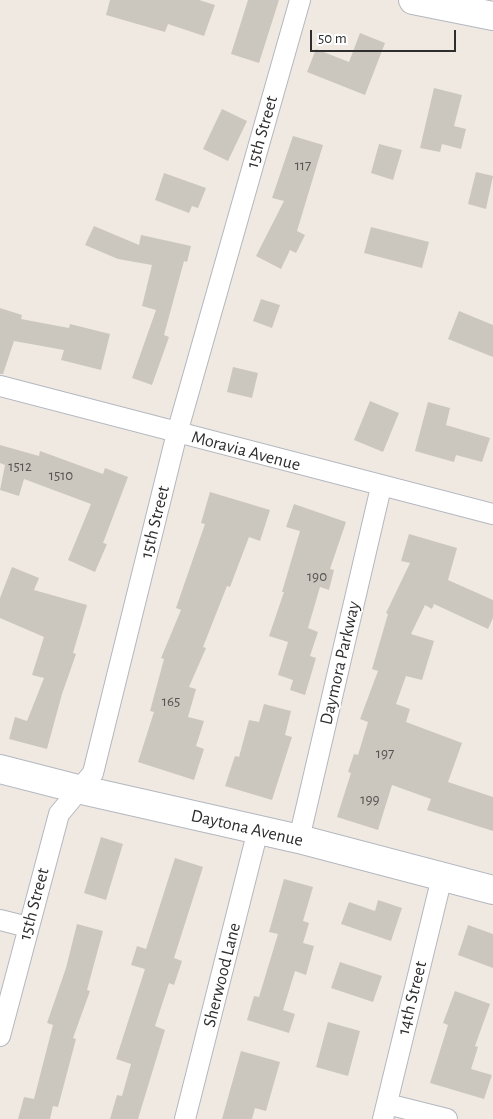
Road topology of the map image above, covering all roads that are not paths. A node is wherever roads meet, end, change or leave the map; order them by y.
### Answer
1 (300, 0) edge
2 (413, 0) edge
3 (493, 16) edge
4 (0, 386) edge
5 (177, 433) junction
6 (381, 487) junction
7 (493, 514) edge
8 (0, 769) edge
9 (78, 789) junction
10 (258, 830) junction
11 (299, 839) junction
12 (442, 876) junction
13 (493, 890) edge
14 (0, 920) edge
15 (28, 927) junction
16 (0, 1036) edge
17 (385, 1111) edge
18 (185, 1119) edge
19 (447, 1119) edge

1 - 5 street, 15th Street
2 - 3 street
4 - 5 street, Moravia Avenue
5 - 6 street, Moravia Avenue
5 - 9 street, 15th Street
6 - 7 street, Moravia Avenue
6 - 11 street, Daymora Parkway
8 - 9 street, Daytona Avenue
9 - 10 street, Daytona Avenue
9 - 15 street, 15th Street
10 - 11 street, Daytona Avenue
10 - 18 street, Sherwood Lane
11 - 12 street, Daytona Avenue
12 - 13 street, Daytona Avenue
12 - 17 street, 14th Street
14 - 15 street
15 - 16 street, 15th Street
17 - 19 street

